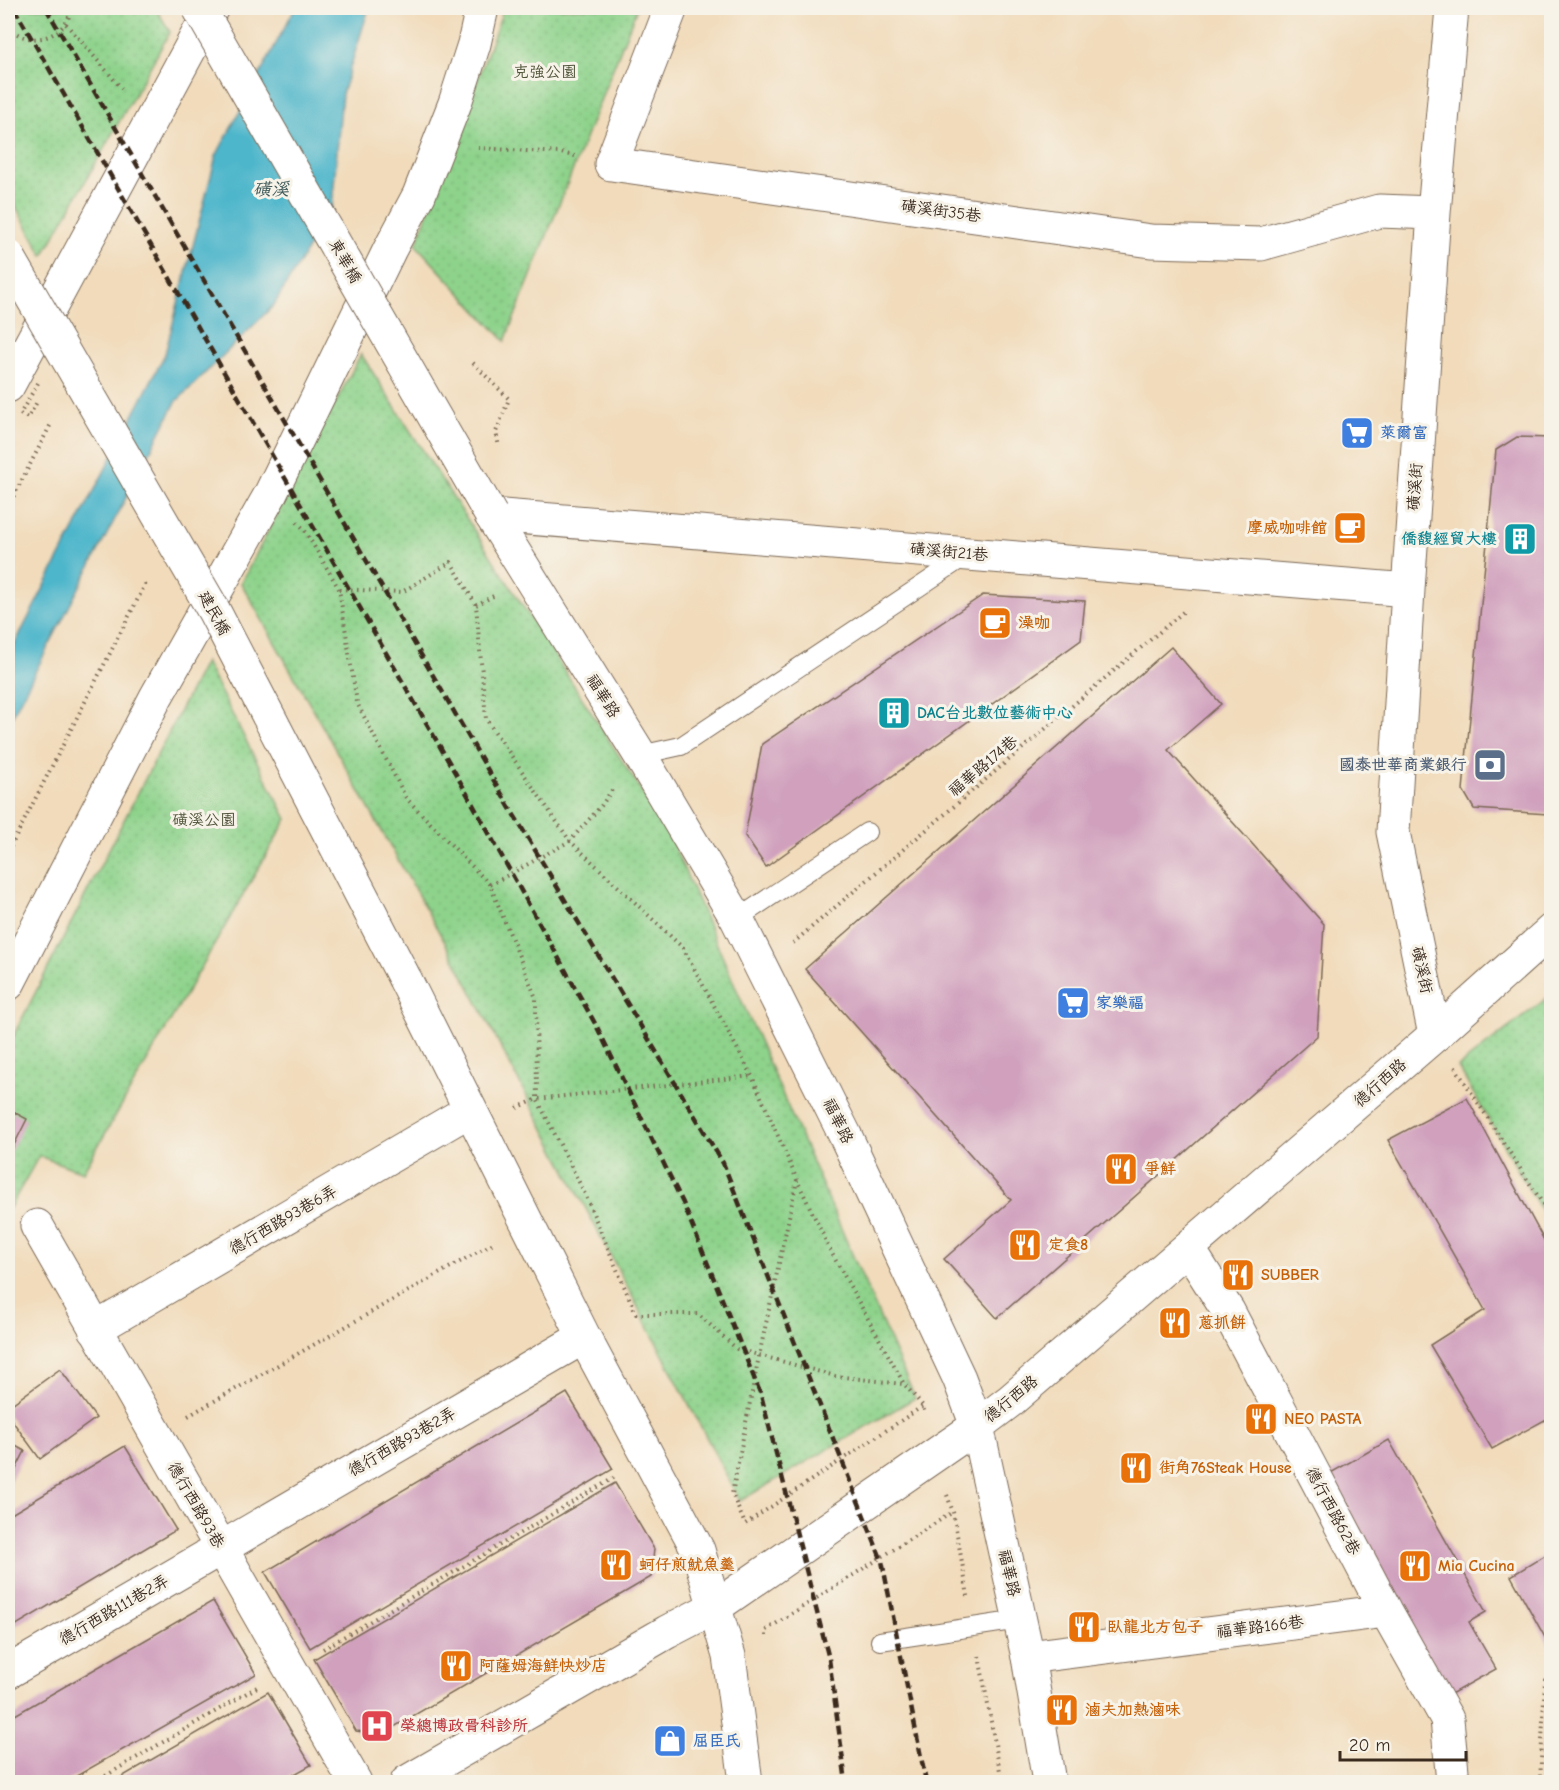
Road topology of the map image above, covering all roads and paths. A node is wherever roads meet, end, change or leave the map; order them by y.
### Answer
1 (73, 8) edge
2 (199, 8) edge
3 (212, 8) edge
4 (482, 8) edge
5 (671, 8) edge
6 (1452, 8) edge
7 (66, 24) junction
8 (8, 26) edge
9 (150, 122) junction
10 (478, 148) dead end
11 (611, 164) junction
12 (1434, 213) junction
13 (8, 256) edge
14 (473, 363) dead end
15 (41, 378) dead end
16 (8, 386) edge
17 (39, 400) dead end
18 (51, 424) dead end
19 (499, 450) dead end
20 (8, 507) edge
21 (491, 515) junction
22 (296, 520) dead end
23 (969, 554) junction
24 (1205, 573) junction
25 (146, 582) dead end
26 (339, 588) junction
27 (505, 590) dead end
28 (1408, 590) junction
29 (476, 605) junction
30 (640, 754) junction
31 (617, 782) dead end
32 (867, 832) dead end
33 (570, 841) junction
34 (8, 852) edge
35 (490, 885) junction
36 (736, 919) junction
37 (1551, 930) edge
38 (762, 969) junction
39 (8, 984) edge
40 (1435, 1035) junction
41 (752, 1076) junction
42 (537, 1099) junction
43 (517, 1108) dead end
44 (470, 1110) junction
45 (797, 1180) junction
46 (1551, 1218) edge
47 (527, 1224) junction
48 (37, 1226) dead end
49 (1188, 1248) junction
50 (95, 1329) junction
51 (584, 1337) junction
52 (759, 1356) junction
53 (904, 1384) junction
54 (977, 1426) junction
55 (155, 1434) junction
56 (648, 1458) junction
57 (953, 1512) dead end
58 (221, 1548) junction
59 (715, 1607) junction
60 (1386, 1611) junction
61 (1019, 1620) junction
62 (880, 1641) dead end
63 (767, 1642) dead end
64 (1028, 1657) junction
65 (290, 1668) junction
66 (8, 1672) edge
67 (1551, 1677) edge
68 (95, 1782) edge
69 (355, 1782) edge
70 (407, 1782) edge
71 (746, 1782) edge
72 (1048, 1782) edge
73 (1453, 1782) edge
74 (1540, 1782) edge

1 - 7 path
2 - 21 street, 東華橋, bridge
3 - 9 street
4 - 39 street
5 - 11 street
6 - 12 street, 磺溪街
7 - 8 path
7 - 9 path
9 - 16 street
10 - 11 path
11 - 12 street, 磺溪街35巷
12 - 28 street, 磺溪街
13 - 44 street, 建民橋, bridge
14 - 19 path
15 - 17 path, bridge
18 - 20 path
21 - 23 street, 磺溪街21巷
21 - 30 street, 福華路
22 - 26 path
23 - 24 street, 磺溪街21巷
23 - 30 lane
24 - 28 street, 磺溪街21巷
24 - 38 path, 福華路174巷
25 - 34 path
26 - 29 path
26 - 35 path
27 - 29 path
28 - 40 street, 磺溪街
29 - 33 path
30 - 36 street, 福華路
31 - 33 path
32 - 36 lane
33 - 35 path
33 - 41 path
35 - 42 path
36 - 38 street, 福華路
37 - 40 street, 德行西路
38 - 54 street, 福華路
40 - 46 path
40 - 49 street, 德行西路
41 - 42 path
41 - 45 path
42 - 43 path
42 - 52 path
44 - 47 street
44 - 50 street, 德行西路93巷6弄
45 - 52 path
45 - 53 path
47 - 51 street
47 - 55 path
48 - 50 street, 德行西路93巷
49 - 54 street, 德行西路
49 - 60 street, 德行西路62巷
50 - 55 street, 德行西路93巷
51 - 56 street
51 - 58 street, 德行西路93巷2弄
52 - 53 path
52 - 53 path
54 - 59 street, 德行西路
54 - 61 street, 福華路
55 - 58 street, 德行西路93巷
56 - 59 street
56 - 65 path
57 - 63 path
58 - 65 street, 德行西路93巷
58 - 66 street, 德行西路111巷2弄
59 - 70 street, 德行西路
59 - 71 street
60 - 64 street, 福華路166巷
60 - 73 street, 德行西路62巷
61 - 62 lane
61 - 64 street, 福華路
64 - 72 street, 福華路
65 - 68 path
65 - 69 street, 德行西路93巷
67 - 74 path

